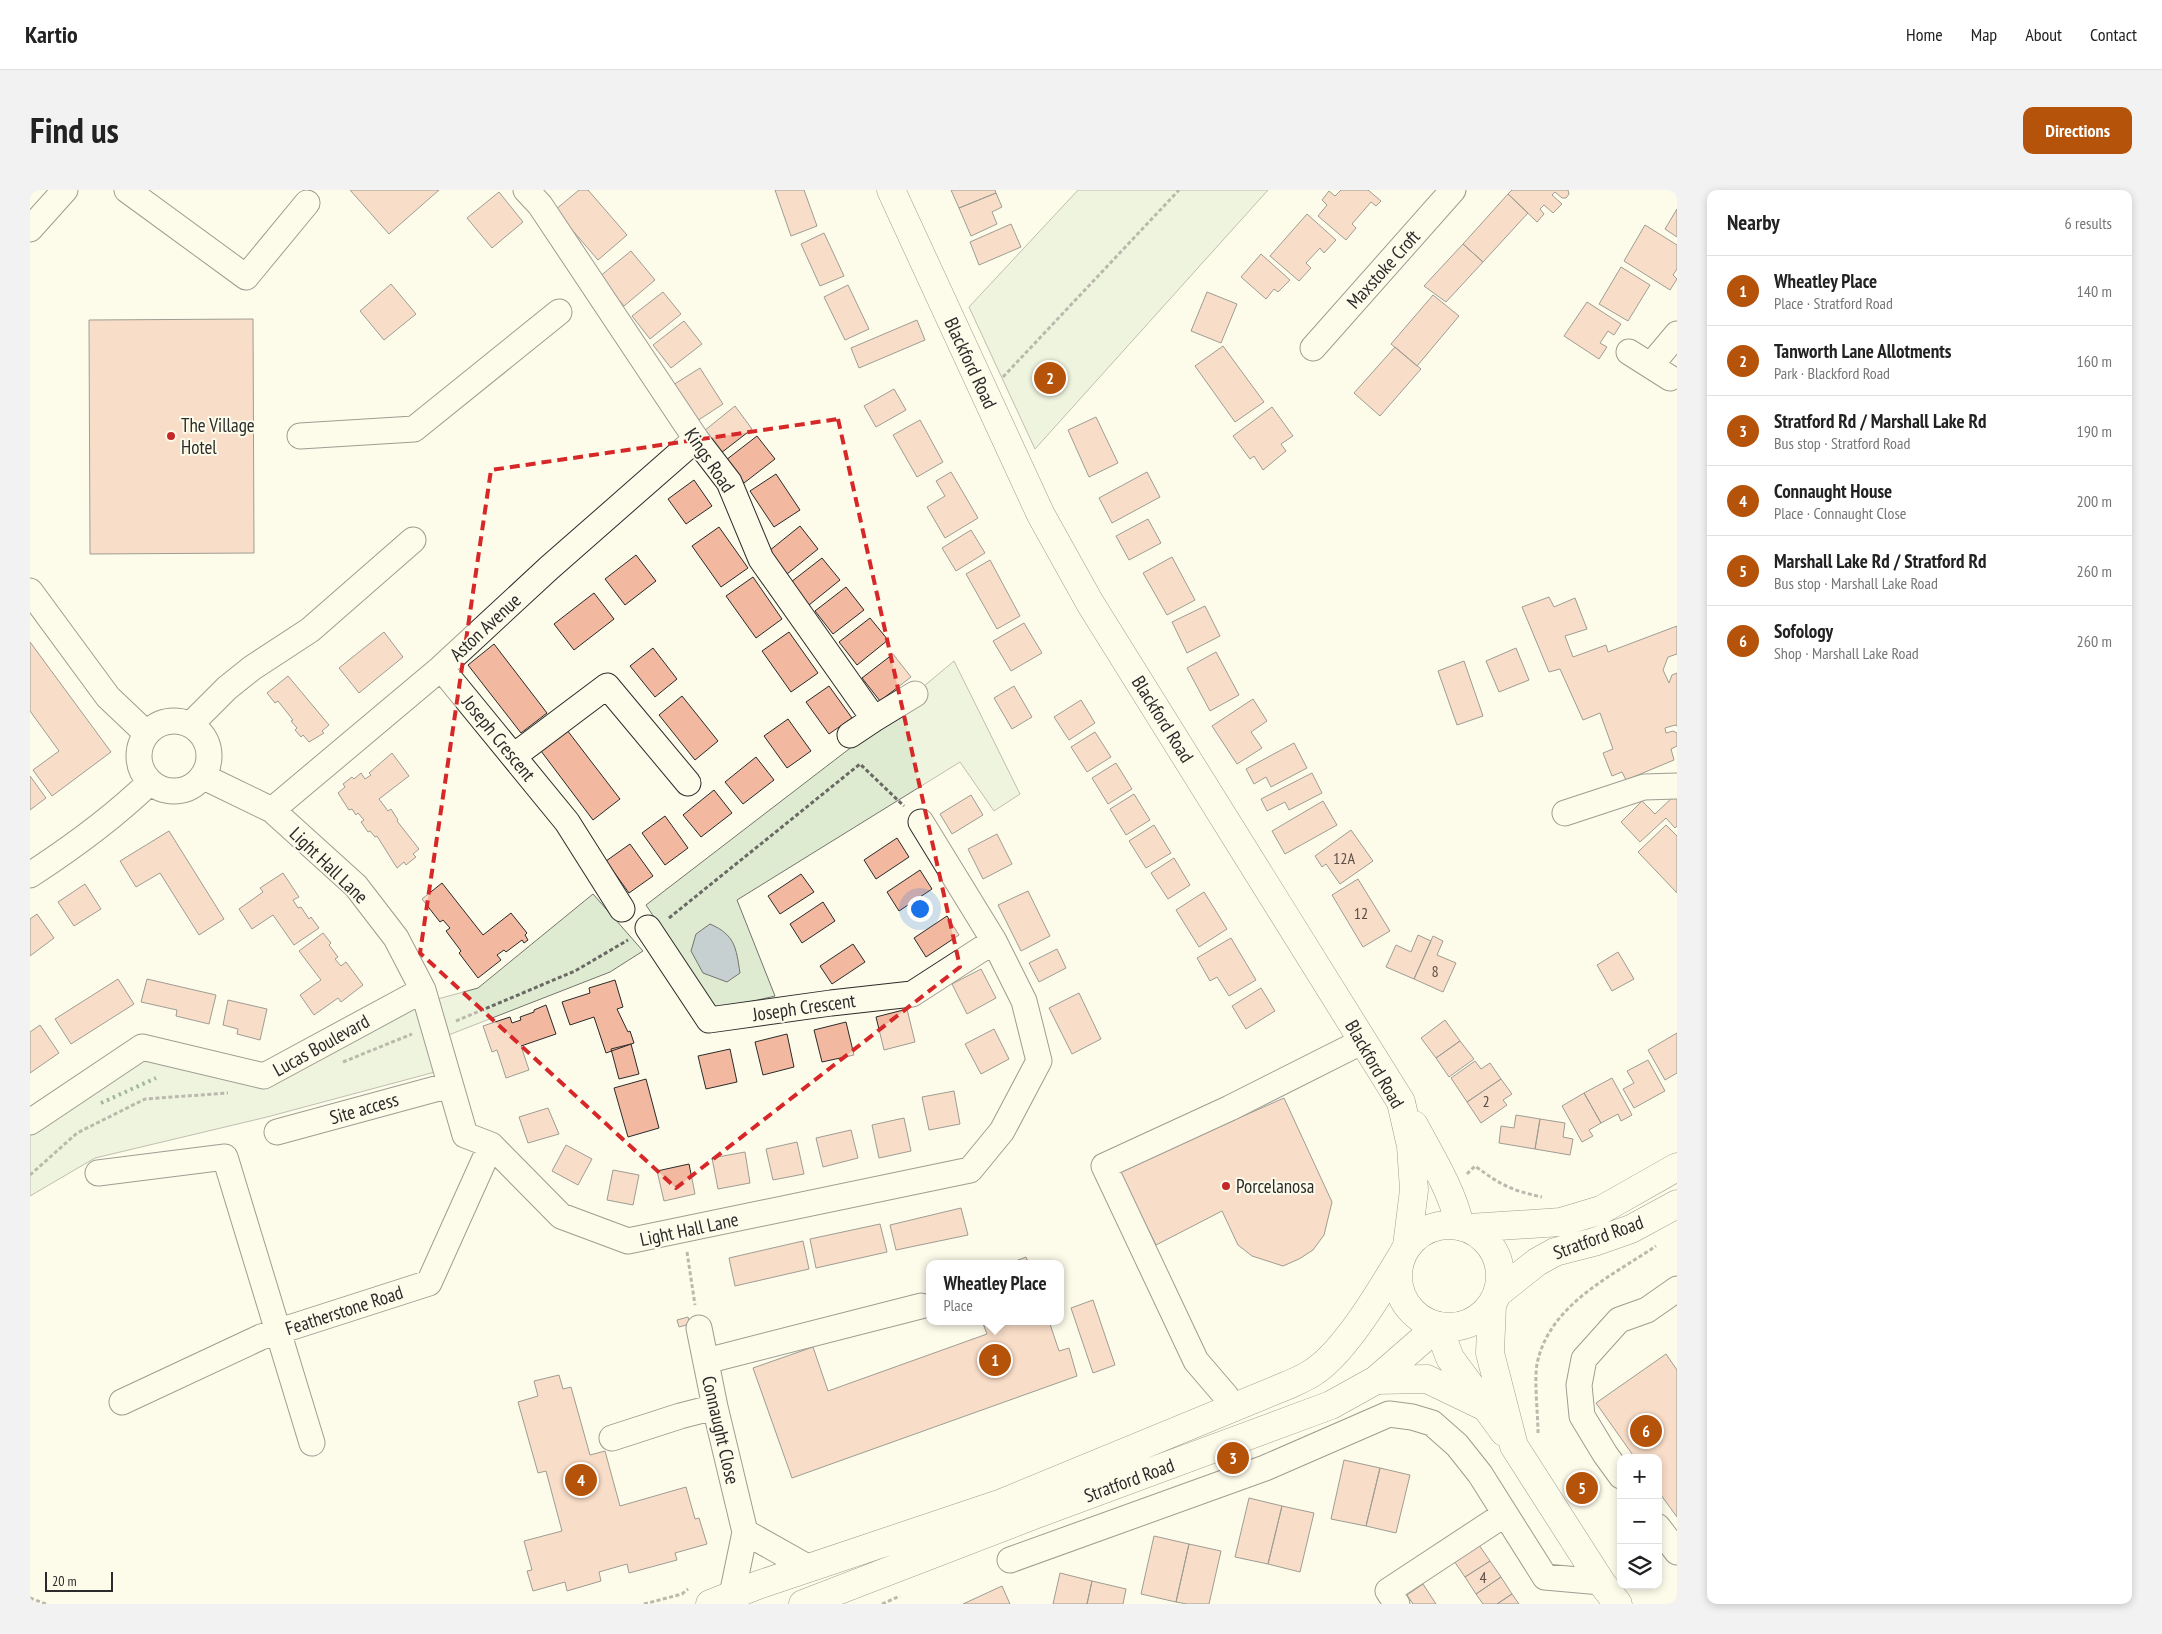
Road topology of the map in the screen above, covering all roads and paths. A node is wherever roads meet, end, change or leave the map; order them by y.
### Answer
1 (65, 190) edge
2 (127, 190) edge
3 (891, 190) edge
4 (1179, 190) edge
5 (1453, 190) edge
6 (540, 195) edge
7 (307, 203) dead end
8 (30, 229) edge
9 (559, 312) dead end
10 (1677, 334) edge
11 (1313, 348) dead end
12 (1630, 352) dead end
13 (986, 395) junction
14 (300, 436) dead end
15 (696, 439) junction
16 (414, 540) dead end
17 (30, 591) edge
18 (441, 668) junction
19 (915, 694) dead end
20 (874, 719) junction
21 (190, 726) junction
22 (147, 734) junction
23 (850, 735) dead end
24 (514, 756) junction
25 (204, 777) junction
26 (150, 782) junction
27 (688, 783) dead end
28 (1677, 786) edge
29 (272, 810) junction
30 (1565, 813) dead end
31 (921, 822) joint
32 (30, 875) edge
33 (622, 909) dead end
34 (648, 928) junction
35 (994, 941) junction
36 (422, 990) junction
37 (434, 1030) junction
38 (1363, 1041) junction
39 (450, 1085) junction
40 (1401, 1102) junction
41 (30, 1122) edge
42 (277, 1132) dead end
43 (491, 1145) junction
44 (1677, 1167) edge
45 (98, 1173) dead end
46 (1445, 1184) junction
47 (1544, 1197) dead end
48 (1677, 1204) edge
49 (1465, 1227) junction
50 (684, 1230) junction
51 (1661, 1243) dead end
52 (1404, 1251) junction
53 (1677, 1289) edge
54 (1495, 1298) junction
55 (921, 1306) dead end
56 (1438, 1326) junction
57 (699, 1328) joint
58 (278, 1332) junction
59 (706, 1361) junction
60 (1376, 1380) junction
61 (122, 1402) dead end
62 (715, 1407) junction
63 (1232, 1408) junction
64 (1486, 1408) junction
65 (1538, 1433) dead end
66 (612, 1438) dead end
67 (312, 1444) dead end
68 (1514, 1446) junction
69 (1617, 1470) edge
70 (1506, 1514) junction
71 (745, 1532) junction
72 (1662, 1532) edge
73 (1677, 1552) edge
74 (1010, 1560) dead end
75 (809, 1568) junction
76 (1601, 1582) junction
77 (30, 1598) edge
78 (721, 1600) edge
79 (46, 1604) edge
80 (803, 1604) edge
81 (1397, 1604) edge
82 (1618, 1604) edge

1 - 8 street
2 - 7 street
3 - 13 main road, Blackford Road
4 - 13 path
5 - 11 street, Maxstoke Croft
6 - 15 street, Kings Road
9 - 14 street
10 - 12 street
13 - 38 main road, Blackford Road
15 - 18 street, Aston Avenue
15 - 20 street, Kings Road
16 - 21 street
17 - 22 street
18 - 24 street, Joseph Crescent
18 - 29 street, Aston Avenue
19 - 20 street
20 - 23 street
21 - 22 street
21 - 25 street
22 - 26 street
24 - 27 street
24 - 33 street, Joseph Crescent
25 - 26 street
25 - 29 street, Light Hall Lane
26 - 32 street
28 - 30 street
29 - 36 street, Light Hall Lane
31 - 34 path
31 - 35 street, Light Hall Lane
34 - 35 street, Joseph Crescent
34 - 37 path
35 - 50 street, Light Hall Lane
36 - 37 street, Light Hall Lane
36 - 41 street, Lucas Boulevard
37 - 39 street, Light Hall Lane
38 - 40 main road, Blackford Road
38 - 63 street
39 - 42 street, Site access
39 - 43 street, Light Hall Lane
40 - 46 main road
40 - 52 main road, Blackford Road
43 - 50 street, Light Hall Lane
43 - 58 street, Featherstone Road
44 - 49 main road, Stratford Road
45 - 58 street
46 - 47 path
46 - 49 main road
48 - 54 main road, Stratford Road
49 - 52 main road, Stratford Road
49 - 54 main road
50 - 57 path
51 - 65 path
52 - 56 main road, Stratford Road
52 - 63 main road, Stratford Road
53 - 69 street
54 - 56 main road, Stratford Road
54 - 68 main road
55 - 59 street
56 - 60 main road, Stratford Road
56 - 64 main road
57 - 59 street, Connaught Close
58 - 61 street, Featherstone Road
58 - 67 street
59 - 62 street, Connaught Close
60 - 64 main road
60 - 80 main road, Stratford Road
62 - 66 street
62 - 71 street, Connaught Close
63 - 75 main road, Stratford Road
64 - 68 main road
68 - 76 main road
70 - 74 street
70 - 76 street
70 - 81 street
71 - 75 street
71 - 78 street, Connaught Close
72 - 73 street
75 - 78 main road, Stratford Road
76 - 82 main road
77 - 79 path

